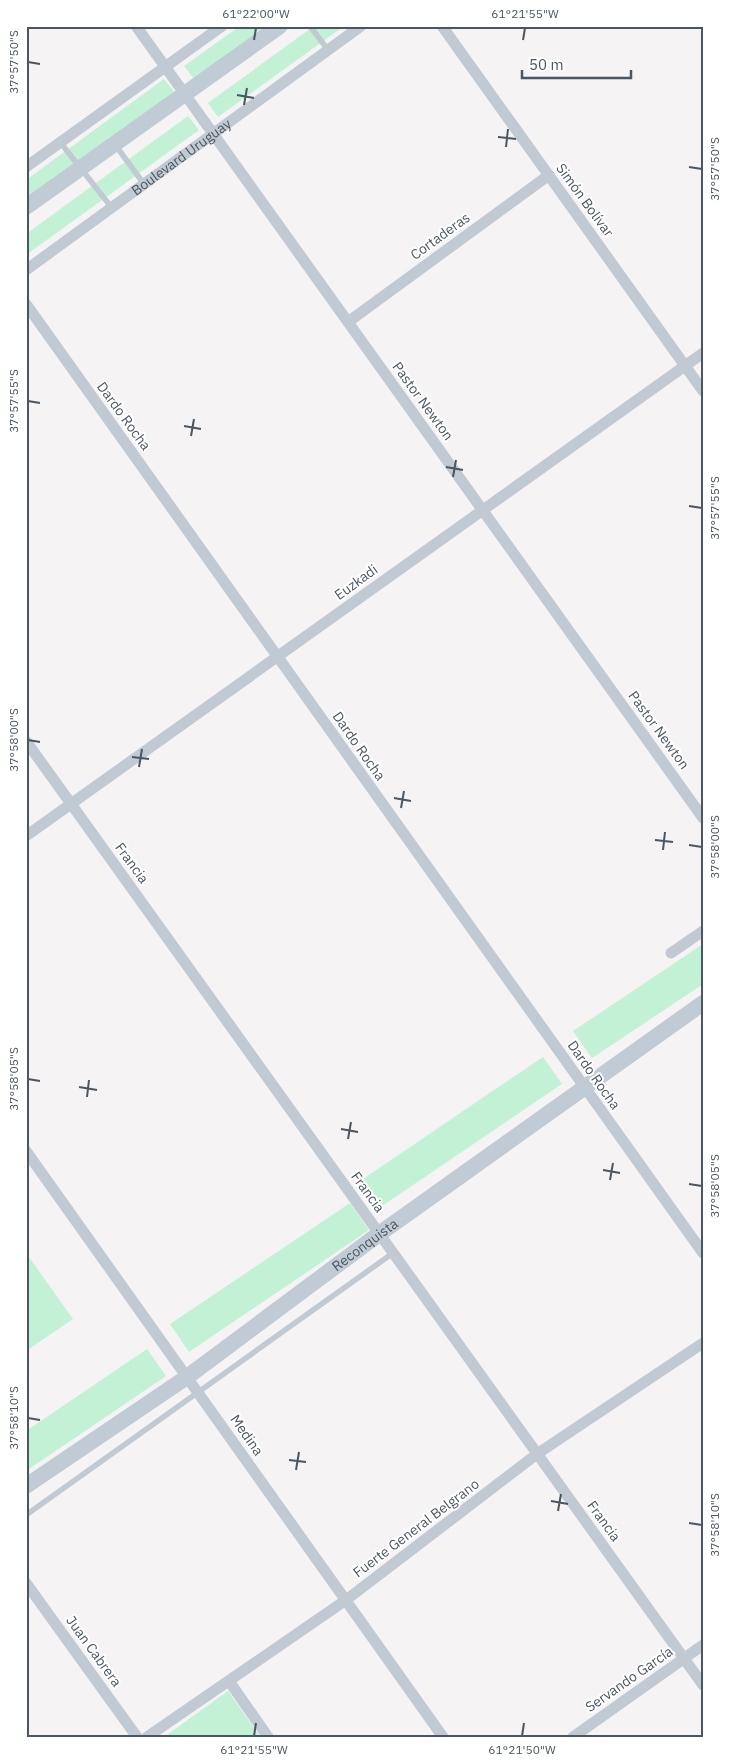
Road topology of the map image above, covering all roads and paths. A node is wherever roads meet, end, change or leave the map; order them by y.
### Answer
1 (136, 26) edge
2 (222, 26) edge
3 (280, 26) edge
4 (310, 26) edge
5 (361, 26) edge
6 (442, 26) edge
7 (328, 51) junction
8 (165, 66) junction
9 (185, 94) junction
10 (214, 134) junction
11 (60, 142) junction
12 (115, 144) junction
13 (26, 167) edge
14 (80, 169) junction
15 (549, 175) junction
16 (144, 184) junction
17 (26, 207) edge
18 (112, 208) junction
19 (26, 270) edge
20 (26, 304) edge
21 (348, 322) junction
22 (703, 353) edge
23 (685, 366) junction
24 (703, 391) edge
25 (483, 510) junction
26 (277, 656) junction
27 (26, 741) edge
28 (71, 804) junction
29 (703, 818) edge
30 (26, 836) edge
31 (703, 931) edge
32 (671, 953) dead end
33 (703, 1003) edge
34 (585, 1088) junction
35 (26, 1151) edge
36 (379, 1234) junction
37 (393, 1253) junction
38 (703, 1253) edge
39 (703, 1343) edge
40 (186, 1377) junction
41 (198, 1392) junction
42 (537, 1454) junction
43 (26, 1486) edge
44 (26, 1516) edge
45 (26, 1583) edge
46 (346, 1600) junction
47 (703, 1645) edge
48 (684, 1659) junction
49 (229, 1681) junction
50 (703, 1685) edge
51 (136, 1737) edge
52 (147, 1737) edge
53 (268, 1737) edge
54 (443, 1737) edge
55 (573, 1737) edge

1 - 8 street, Pastor Newton
2 - 8 street
3 - 9 street
4 - 7 lane
5 - 7 street, Boulevard Uruguay
6 - 15 street, Simón Bolívar
7 - 10 street, Boulevard Uruguay
8 - 9 street, Pastor Newton
8 - 11 street
9 - 10 street, Pastor Newton
9 - 12 street
10 - 16 street, Boulevard Uruguay
10 - 21 street, Pastor Newton
11 - 13 street
11 - 14 lane
12 - 14 street
12 - 16 lane
14 - 17 street
14 - 18 lane
15 - 21 street, Cortaderas
15 - 23 street, Simón Bolívar
16 - 18 street, Boulevard Uruguay
18 - 19 street, Boulevard Uruguay
20 - 26 street, Dardo Rocha
21 - 25 street, Pastor Newton
22 - 23 street, Euzkadi
23 - 24 street, Simón Bolívar
23 - 25 street, Euzkadi
25 - 26 street, Euzkadi
25 - 29 street, Pastor Newton
26 - 28 street, Euzkadi
26 - 34 street, Dardo Rocha
27 - 28 street, Francia
28 - 30 street, Euzkadi
28 - 36 street, Francia
31 - 32 street
33 - 34 street, Reconquista
34 - 36 street, Reconquista
34 - 38 street, Dardo Rocha
35 - 40 street, Medina
36 - 37 street, Francia
36 - 40 street, Reconquista
37 - 41 lane
37 - 42 street, Francia
39 - 42 street, Fuerte General Belgrano
40 - 41 street, Medina
40 - 43 street, Reconquista
41 - 44 lane
41 - 46 street, Medina
42 - 46 street, Fuerte General Belgrano
42 - 48 street, Francia
45 - 51 street, Juan Cabrera
46 - 49 street, Fuerte General Belgrano
46 - 54 street, Medina
47 - 48 street, Servando García
48 - 50 street, Francia
48 - 55 street, Servando García
49 - 52 street, Fuerte General Belgrano
49 - 53 street

